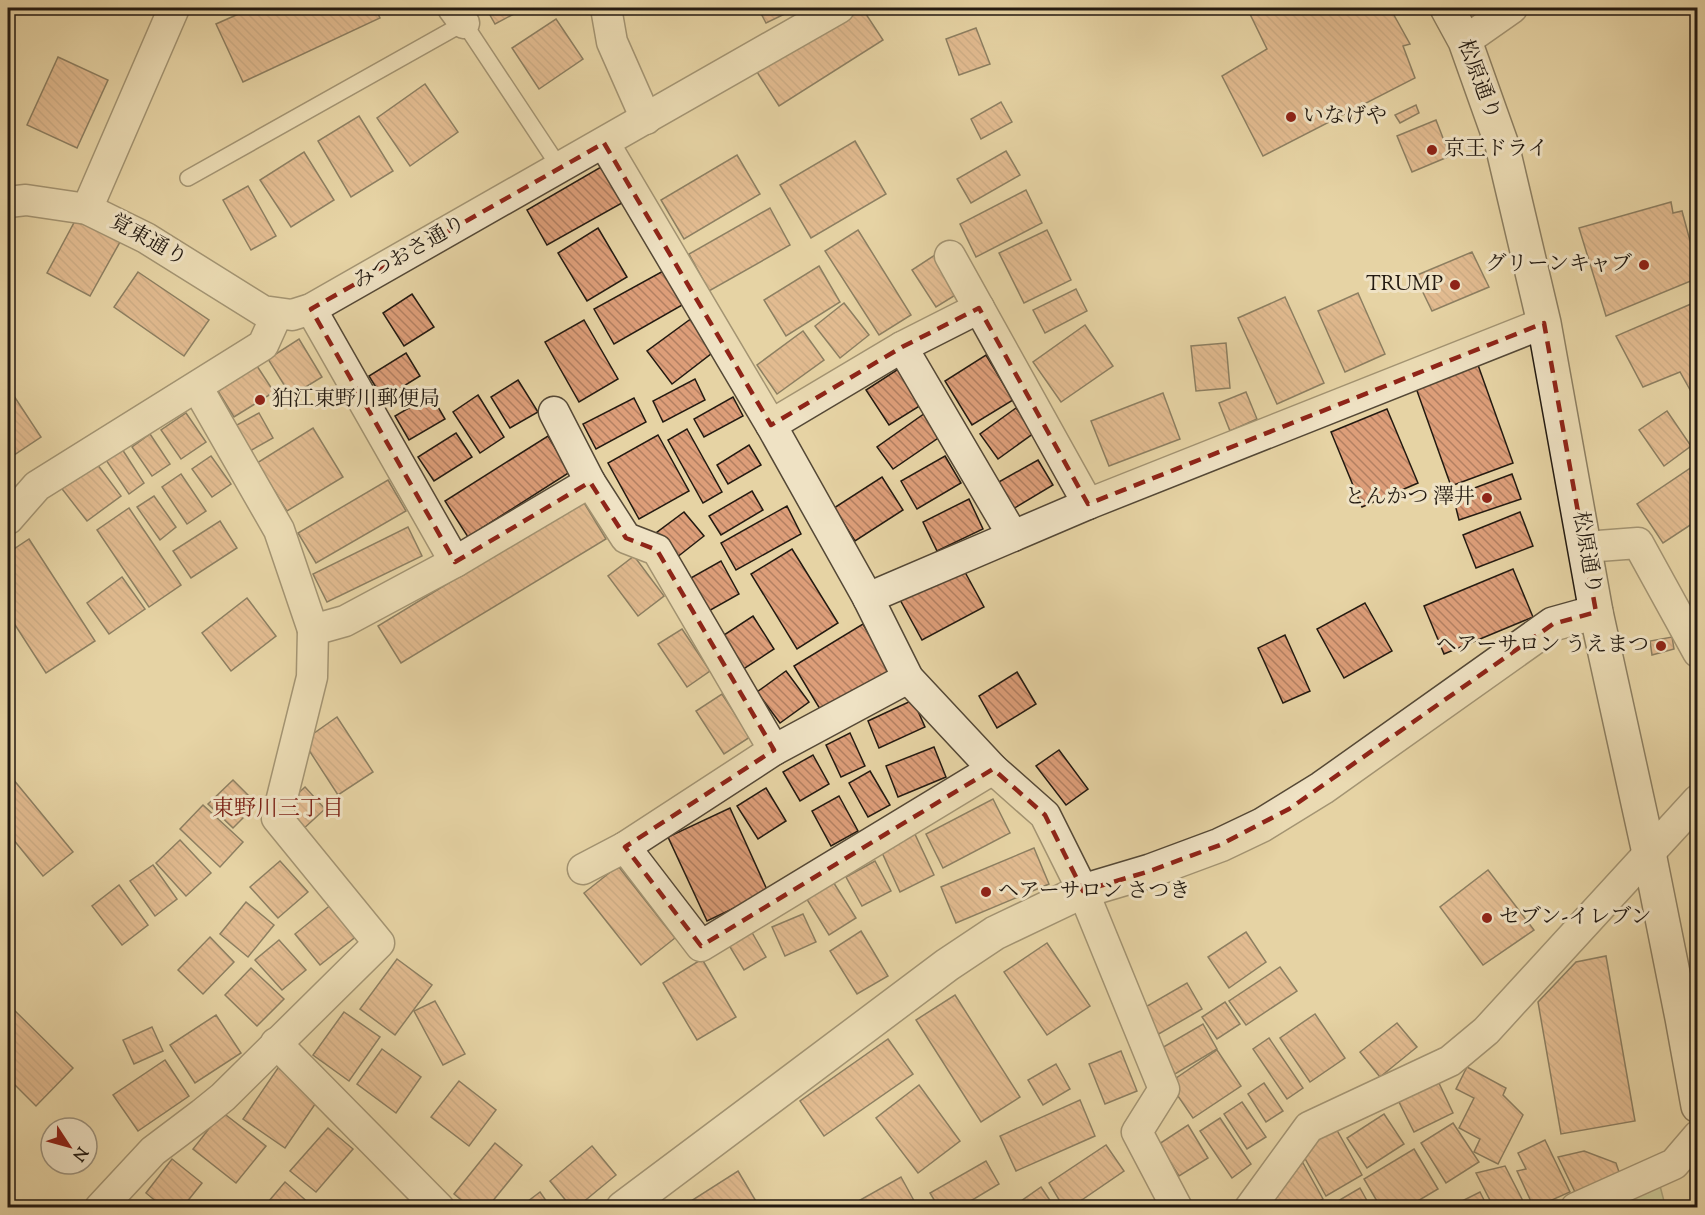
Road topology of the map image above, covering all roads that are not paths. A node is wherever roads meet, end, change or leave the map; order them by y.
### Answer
1 (174, 8) edge
2 (606, 8) edge
3 (839, 8) edge
4 (1447, 8) edge
5 (1512, 8) edge
6 (458, 15) edge
7 (1465, 41) junction
8 (646, 119) junction
9 (604, 143) junction
10 (560, 168) junction
11 (188, 178) dead end
12 (8, 202) edge
13 (87, 209) junction
14 (950, 256) dead end
15 (979, 308) junction
16 (311, 309) junction
17 (277, 314) junction
18 (1545, 323) junction
19 (902, 347) junction
20 (197, 387) junction
21 (554, 412) dead end
22 (771, 424) junction
23 (590, 482) junction
24 (1088, 504) junction
25 (8, 519) edge
26 (1013, 536) junction
27 (1585, 547) junction
28 (455, 562) junction
29 (868, 598) junction
30 (1596, 612) junction
31 (313, 630) junction
32 (1698, 652) edge
33 (908, 678) junction
34 (774, 750) junction
35 (993, 770) junction
36 (1698, 800) edge
37 (625, 847) junction
38 (1649, 853) junction
39 (583, 869) dead end
40 (1083, 891) junction
41 (1690, 1011) edge
42 (276, 1042) junction
43 (1698, 1106) edge
44 (1698, 1136) edge
45 (100, 1208) edge
46 (439, 1208) edge
47 (622, 1208) edge
48 (1177, 1208) edge
49 (1250, 1208) edge
50 (1576, 1208) edge

1 - 13 street
2 - 8 street
3 - 8 street, みつおさ通り
4 - 7 main road, 松原通り
5 - 7 street
6 - 10 lane
6 - 11 lane
7 - 18 main road, 松原通り
8 - 9 street, みつおさ通り
9 - 10 street, みつおさ通り
9 - 22 street
10 - 16 street, みつおさ通り
12 - 13 street, 覚東通り
13 - 17 street, 覚東通り
14 - 15 street
15 - 19 street
15 - 24 street
16 - 17 street, みつおさ通り
16 - 28 street
17 - 20 street
18 - 24 street
18 - 27 main road, 松原通り
19 - 22 street
19 - 26 street
20 - 25 street
20 - 31 street
21 - 23 street
22 - 29 street
23 - 28 street
23 - 34 street
24 - 26 street
26 - 29 street
27 - 30 main road, 松原通り
27 - 32 street
28 - 31 street
29 - 33 street
30 - 38 main road, 松原通り
30 - 40 main road
31 - 42 street
33 - 34 street
33 - 35 street
34 - 37 street
35 - 37 street
35 - 40 street
36 - 38 street
37 - 39 street
38 - 41 main road, 松原通り
38 - 49 street
40 - 47 main road
40 - 48 street
41 - 43 main road, 松原通り
42 - 45 street
42 - 46 street
44 - 50 street

